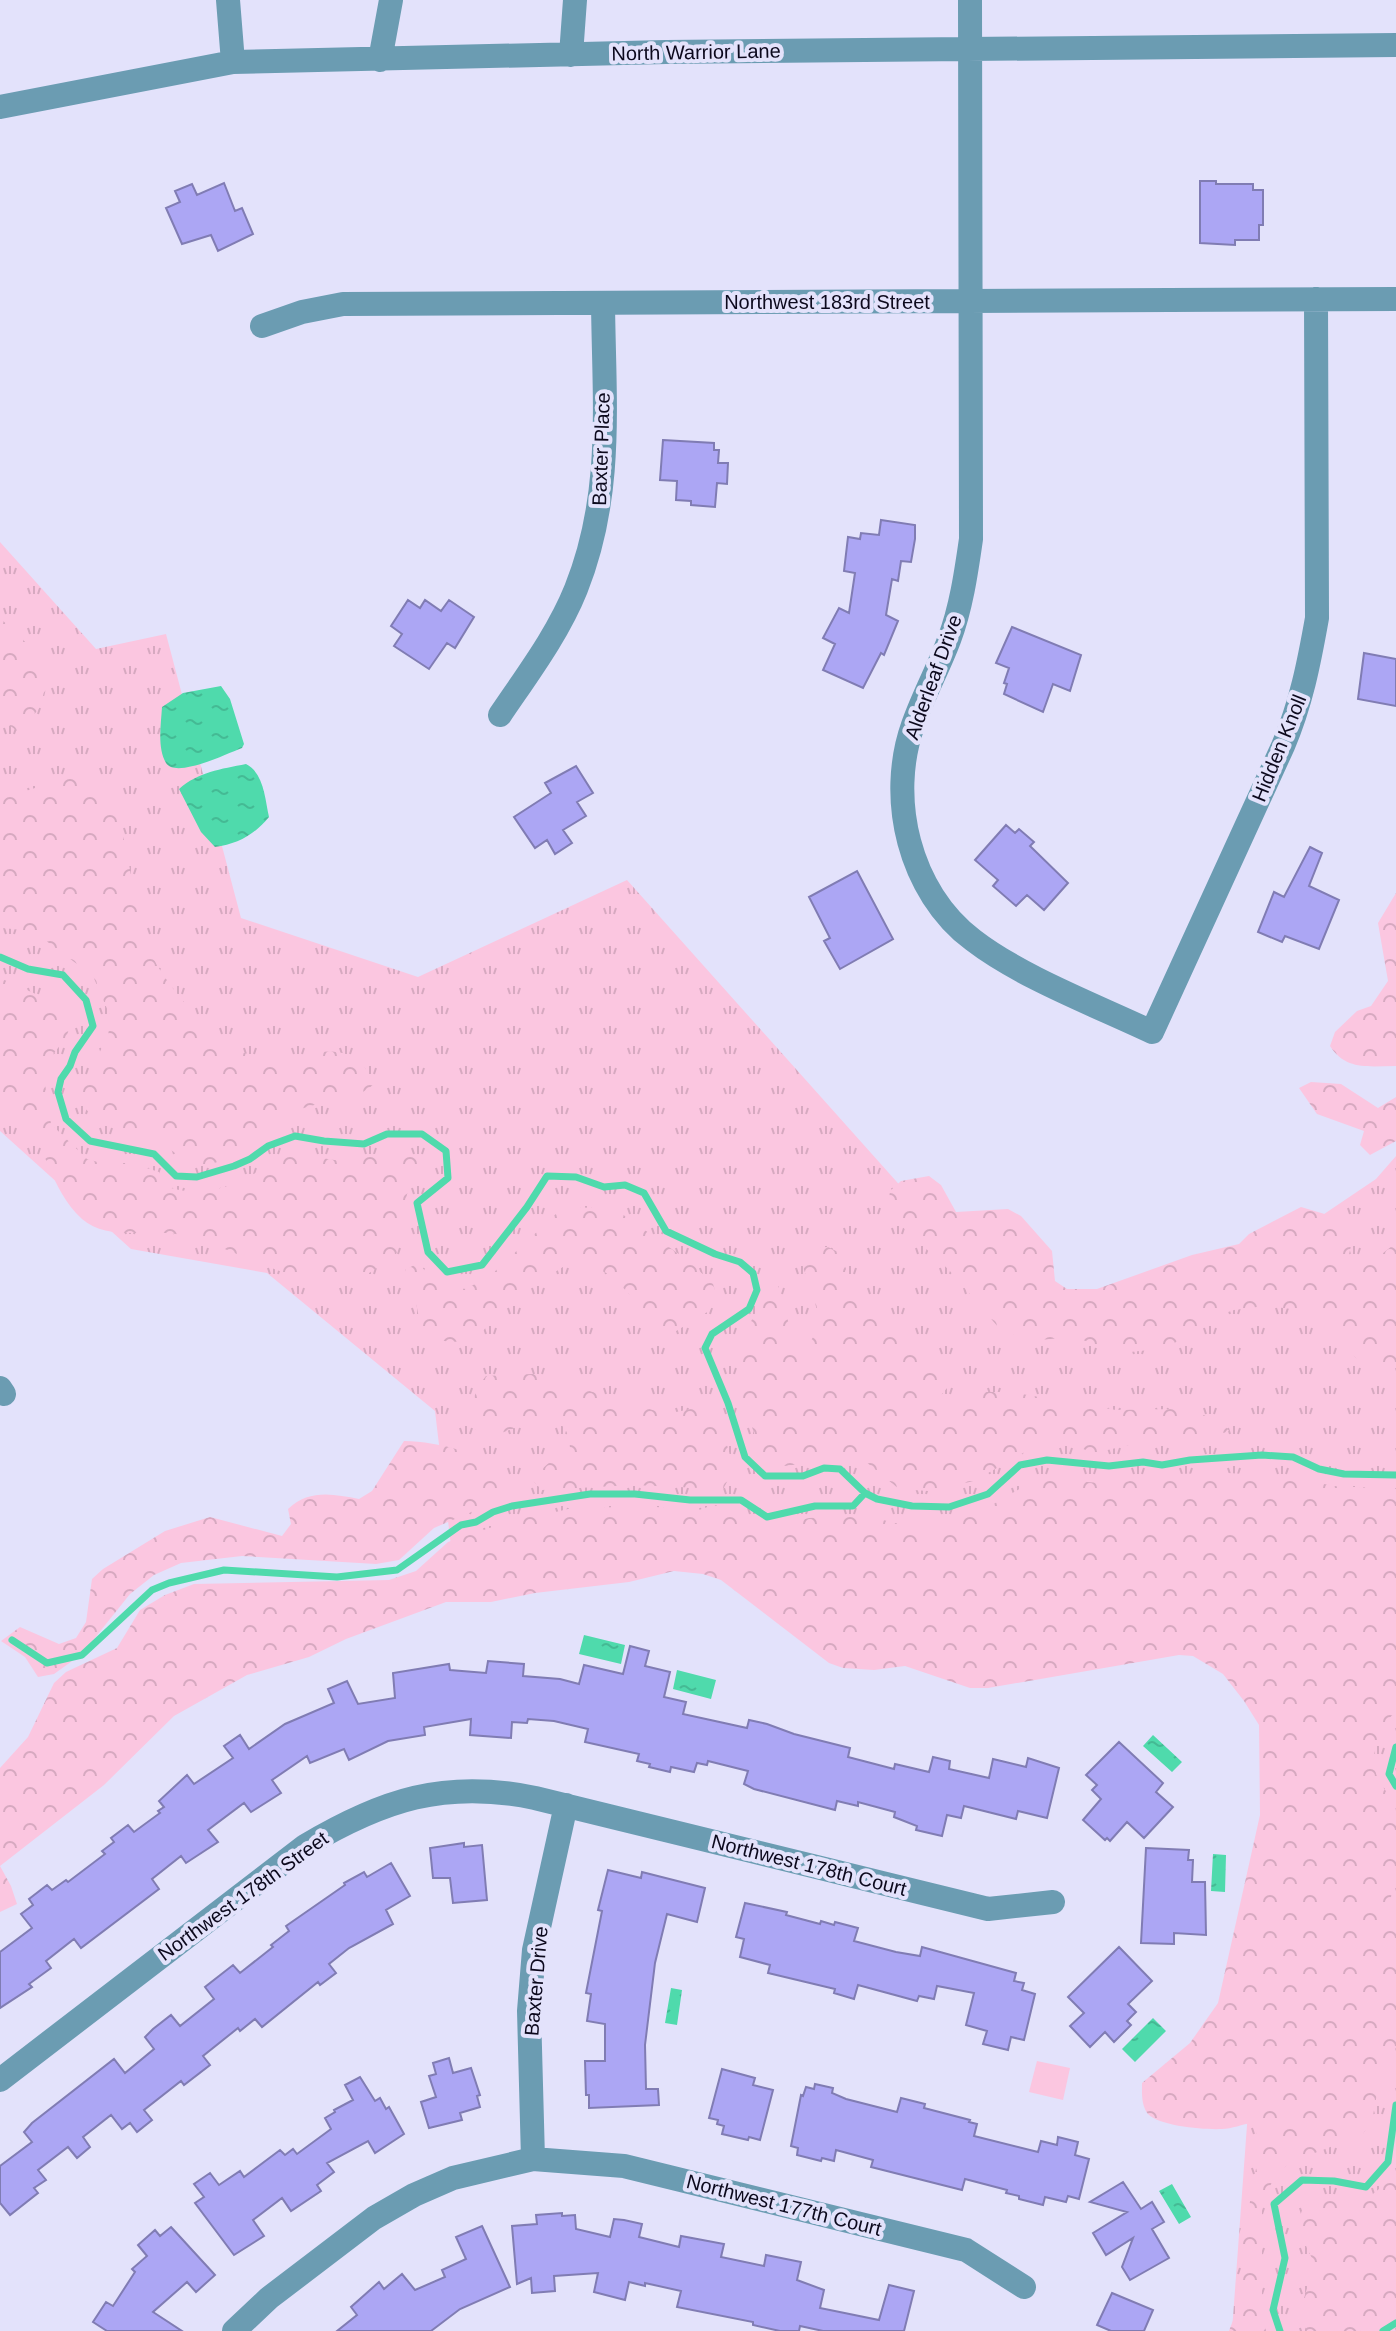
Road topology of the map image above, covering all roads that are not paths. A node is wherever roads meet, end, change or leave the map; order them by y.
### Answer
1 (228, 0) edge
2 (391, 0) edge
3 (575, 0) edge
4 (970, 0) edge
5 (1396, 45) edge
6 (970, 48) junction
7 (571, 55) junction
8 (380, 60) junction
9 (233, 62) junction
10 (0, 107) edge
11 (1316, 299) junction
12 (1396, 299) edge
13 (970, 301) junction
14 (603, 303) junction
15 (262, 326) dead end
16 (500, 715) dead end
17 (1152, 1032) joint
18 (566, 1805) junction
19 (1053, 1902) dead end
20 (0, 2080) edge
21 (533, 2159) junction
22 (1024, 2287) dead end
23 (234, 2331) edge

1 - 9 street
2 - 8 street
3 - 7 street
4 - 6 street, Alderleaf Drive
5 - 6 street, North Warrior Lane
6 - 7 street, North Warrior Lane
6 - 13 street, Alderleaf Drive
7 - 8 street, North Warrior Lane
8 - 9 street, North Warrior Lane
9 - 10 street, North Warrior Lane
11 - 12 street, Northwest 183rd Street
11 - 13 street, Northwest 183rd Street
11 - 17 street, Hidden Knoll
13 - 14 street, Northwest 183rd Street
13 - 17 street, Alderleaf Drive
14 - 15 street, Northwest 183rd Street
14 - 16 street, Baxter Place
18 - 19 street, Northwest 178th Court
18 - 20 street, Northwest 178th Street
18 - 21 street, Baxter Drive
21 - 22 street, Northwest 177th Court
21 - 23 street, Northwest 177th Court

